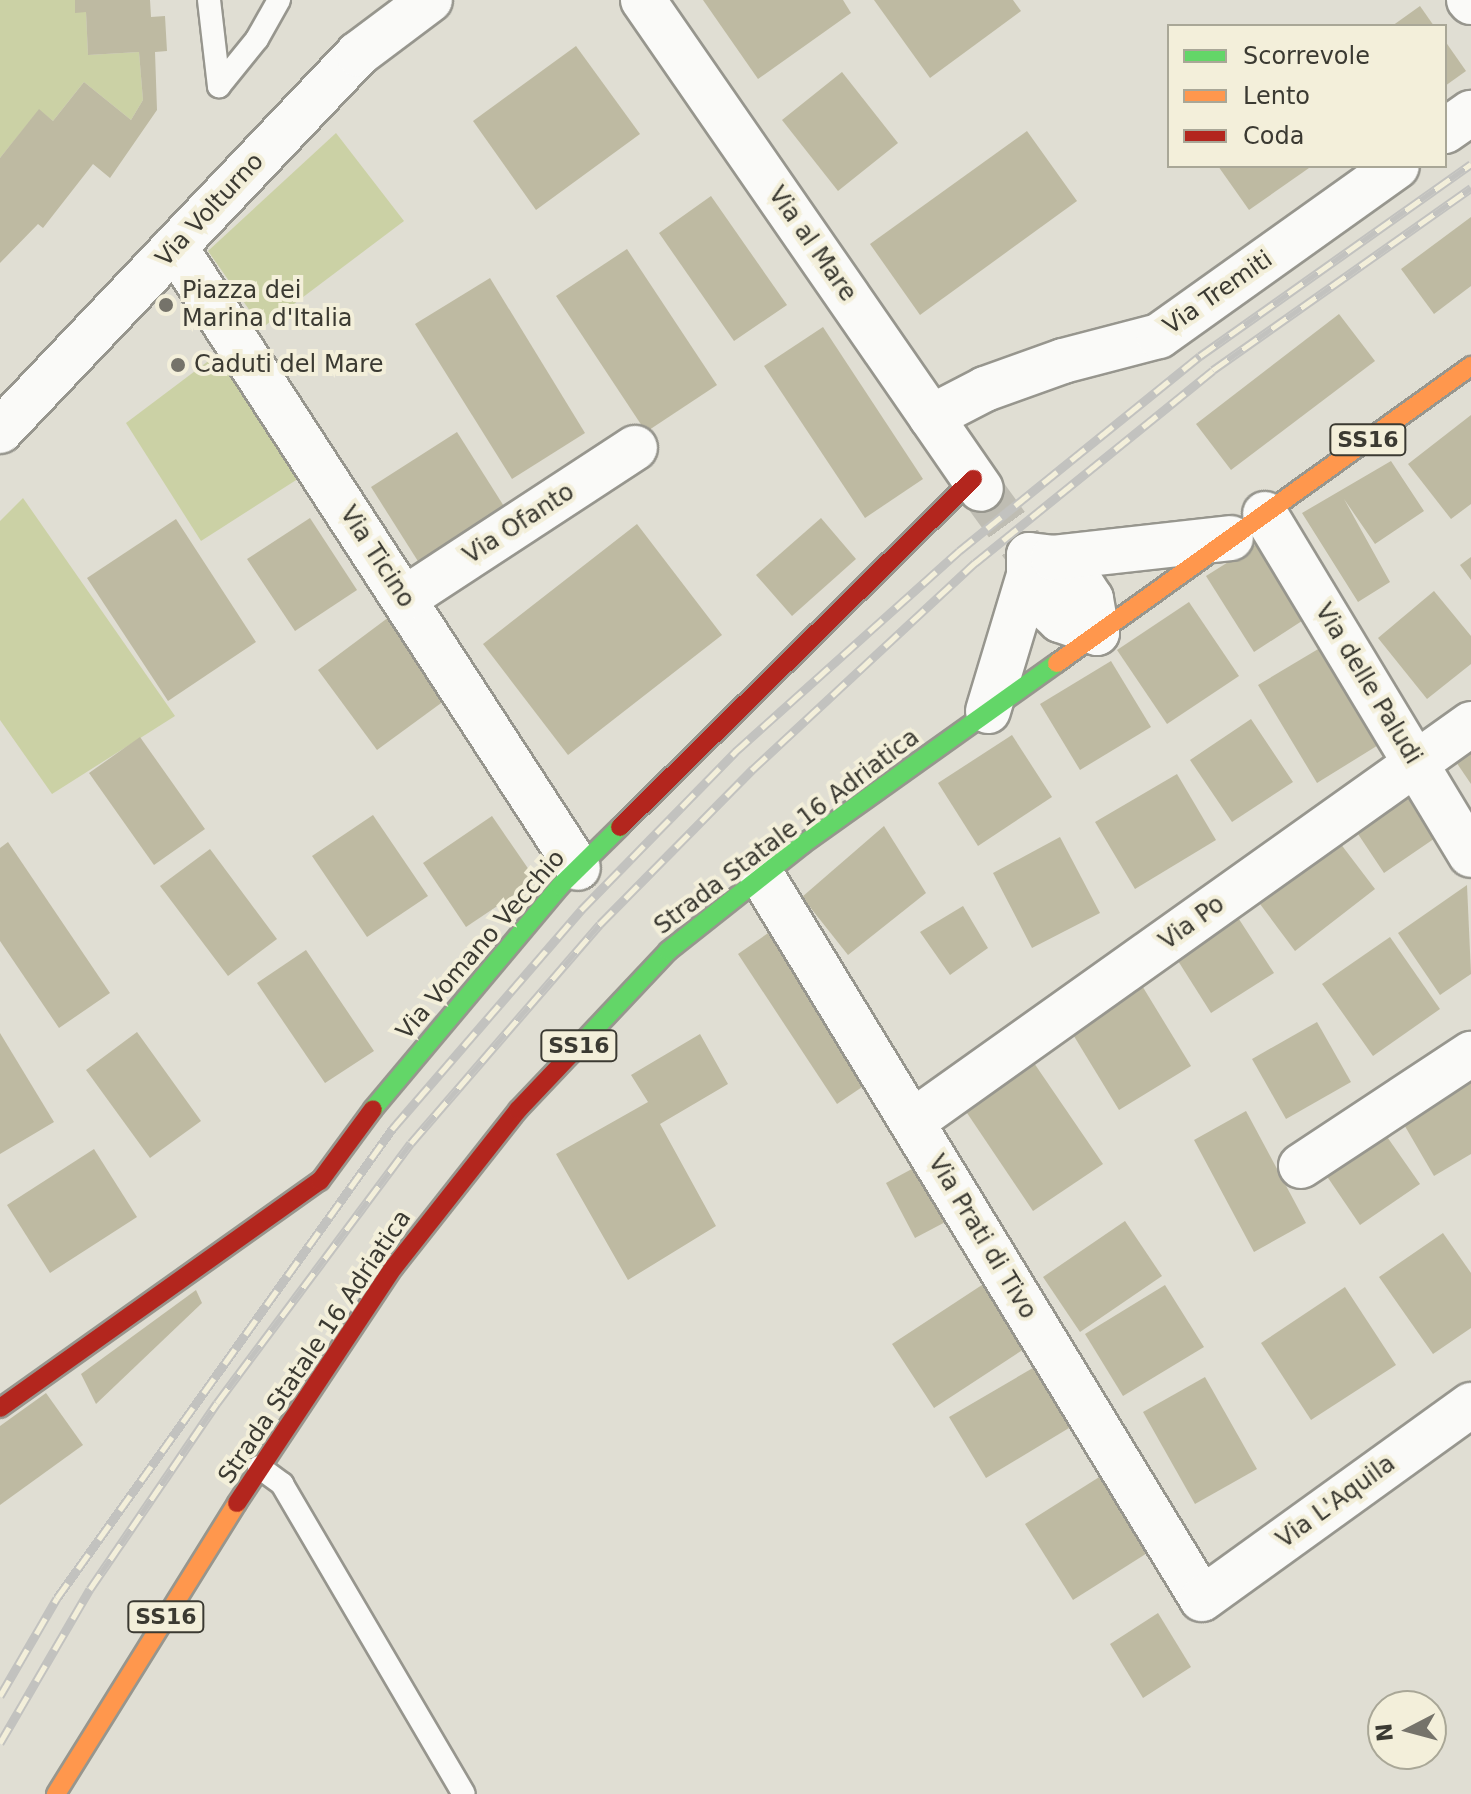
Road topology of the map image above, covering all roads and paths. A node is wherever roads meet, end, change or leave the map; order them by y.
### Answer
1 (209, 0) edge
2 (279, 0) edge
3 (430, 0) edge
4 (643, 0) edge
5 (1471, 113) edge
6 (1447, 130) edge
7 (1394, 168) edge
8 (175, 247) junction
9 (1469, 371) edge
10 (931, 417) junction
11 (0, 431) edge
12 (635, 448) dead end
13 (977, 484) joint
14 (1248, 526) junction
15 (1041, 566) junction
16 (404, 599) junction
17 (1097, 633) junction
18 (988, 711) junction
19 (1471, 724) edge
20 (1416, 763) junction
21 (1471, 855) edge
22 (578, 868) junction
23 (762, 876) junction
24 (1471, 1054) edge
25 (912, 1122) junction
26 (1301, 1166) dead end
27 (1471, 1405) edge
28 (0, 1408) edge
29 (259, 1467) junction
30 (1202, 1599) joint
31 (56, 1794) edge
32 (464, 1794) edge

1 - 2 lane
3 - 8 street, Via Volturno
4 - 10 street, Via al Mare
5 - 6 street
7 - 10 street, Via Tremiti
8 - 11 street, Via Volturno
8 - 16 street, Via Ticino
9 - 14 main road, Strada Statale 16 Adriatica / SS16
10 - 13 street, Via al Mare
12 - 16 street, Via Ofanto
13 - 22 main road, Via Vomano Vecchio
14 - 15 street
14 - 17 main road, Strada Statale 16 Adriatica / SS16
14 - 20 street, Via delle Paludi
15 - 17 street
15 - 18 street
16 - 22 street, Via Ticino
17 - 18 main road, Strada Statale 16 Adriatica / SS16
18 - 23 main road, Strada Statale 16 Adriatica / SS16
19 - 20 street, Via Po
20 - 21 street, Via delle Paludi
20 - 25 street, Via Po
22 - 28 main road, Via Vomano Vecchio
23 - 25 street, Via Prati di Tivo
23 - 29 main road, Strada Statale 16 Adriatica / SS16
24 - 26 street
25 - 30 street, Via Prati di Tivo
27 - 30 street, Via L'Aquila
29 - 31 main road, Strada Statale 16 Adriatica / SS16
29 - 32 lane

